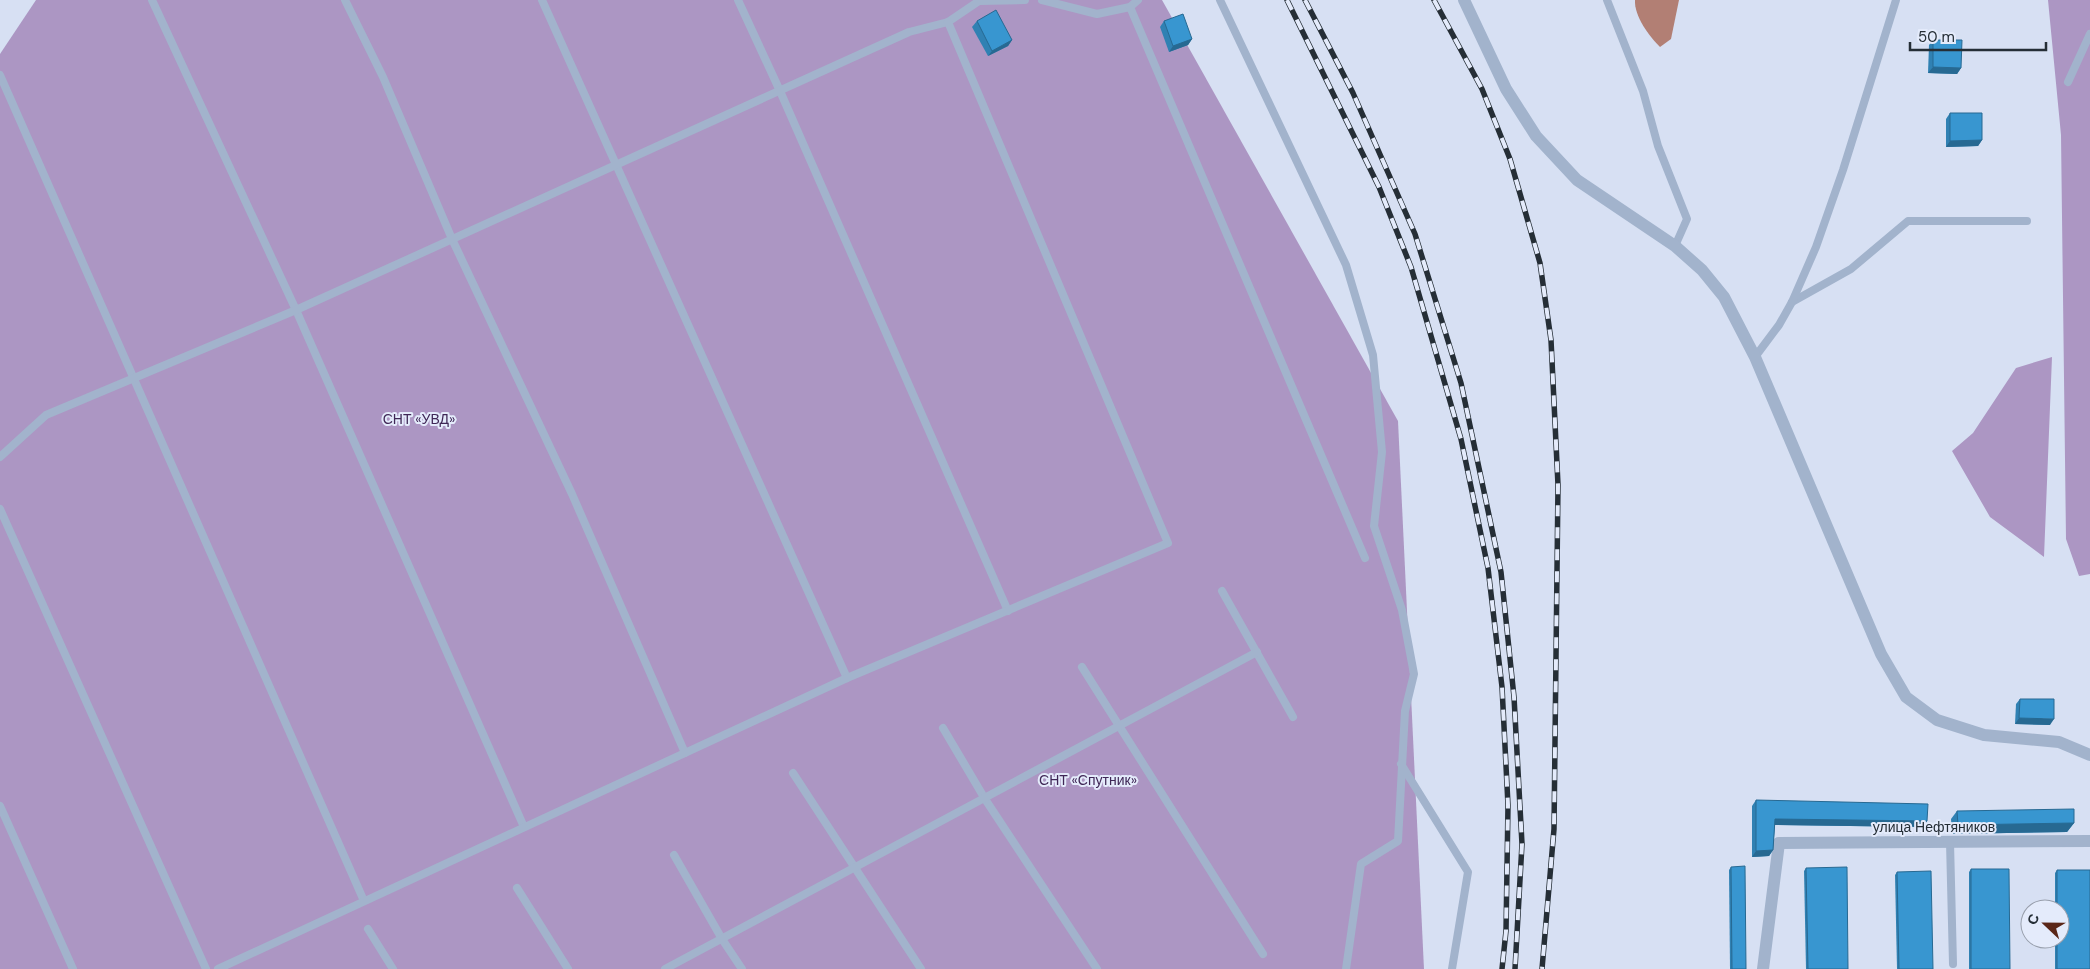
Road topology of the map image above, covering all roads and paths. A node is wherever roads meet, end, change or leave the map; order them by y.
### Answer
1 (152, 0) edge
2 (345, 0) edge
3 (542, 0) edge
4 (738, 0) edge
5 (978, 0) edge
6 (1025, 0) edge
7 (1042, 0) edge
8 (1138, 0) edge
9 (1220, 0) edge
10 (1464, 0) edge
11 (1607, 0) edge
12 (1896, 0) edge
13 (1130, 7) junction
14 (948, 22) junction
15 (2090, 34) edge
16 (0, 75) edge
17 (2068, 82) dead end
18 (780, 91) junction
19 (617, 164) junction
20 (2027, 221) dead end
21 (452, 239) junction
22 (1675, 246) junction
23 (1792, 302) junction
24 (296, 310) junction
25 (1756, 357) junction
26 (132, 379) junction
27 (0, 457) edge
28 (0, 509) edge
29 (1365, 558) dead end
30 (1222, 591) dead end
31 (1008, 611) junction
32 (1256, 652) junction
33 (1082, 667) dead end
34 (847, 678) junction
35 (1293, 717) dead end
36 (1120, 727) junction
37 (942, 728) dead end
38 (685, 753) junction
39 (2089, 754) edge
40 (1401, 764) junction
41 (793, 773) dead end
42 (985, 799) junction
43 (0, 806) edge
44 (524, 827) junction
45 (2090, 841) edge
46 (1950, 842) junction
47 (674, 855) dead end
48 (854, 868) junction
49 (517, 888) dead end
50 (364, 901) junction
51 (368, 930) dead end
52 (722, 939) junction
53 (1263, 954) dead end
54 (1953, 964) dead end
55 (73, 969) edge
56 (206, 969) edge
57 (218, 969) edge
58 (393, 969) edge
59 (568, 969) edge
60 (666, 969) edge
61 (742, 969) edge
62 (921, 969) edge
63 (1097, 969) edge
64 (1346, 969) edge
65 (1452, 969) edge
66 (1763, 969) edge

1 - 24 lane
2 - 21 lane
3 - 19 lane
4 - 18 lane
5 - 6 lane
5 - 14 lane
7 - 13 lane
8 - 13 lane
9 - 40 lane
10 - 22 street
11 - 22 lane
12 - 23 lane
13 - 29 lane
14 - 18 lane
14 - 31 lane
15 - 17 lane
16 - 26 lane
18 - 19 lane
18 - 31 lane
19 - 21 lane
19 - 34 lane
20 - 23 lane
21 - 24 lane
21 - 38 lane
22 - 25 street
23 - 25 lane
24 - 26 lane
24 - 44 lane
25 - 39 street
26 - 27 lane
26 - 50 lane
28 - 56 lane
30 - 32 lane
31 - 34 lane
32 - 35 lane
32 - 36 lane
33 - 36 lane
34 - 38 lane
36 - 42 lane
36 - 53 lane
37 - 42 lane
38 - 44 lane
40 - 64 lane
40 - 65 lane
41 - 48 lane
42 - 48 lane
42 - 63 lane
43 - 55 lane
44 - 50 lane
45 - 46 street, улица Нефтяников
46 - 54 lane
46 - 66 street, улица Нефтяников
47 - 52 lane
48 - 52 lane
48 - 62 lane
49 - 59 lane
50 - 57 lane
51 - 58 lane
52 - 60 lane
52 - 61 lane

